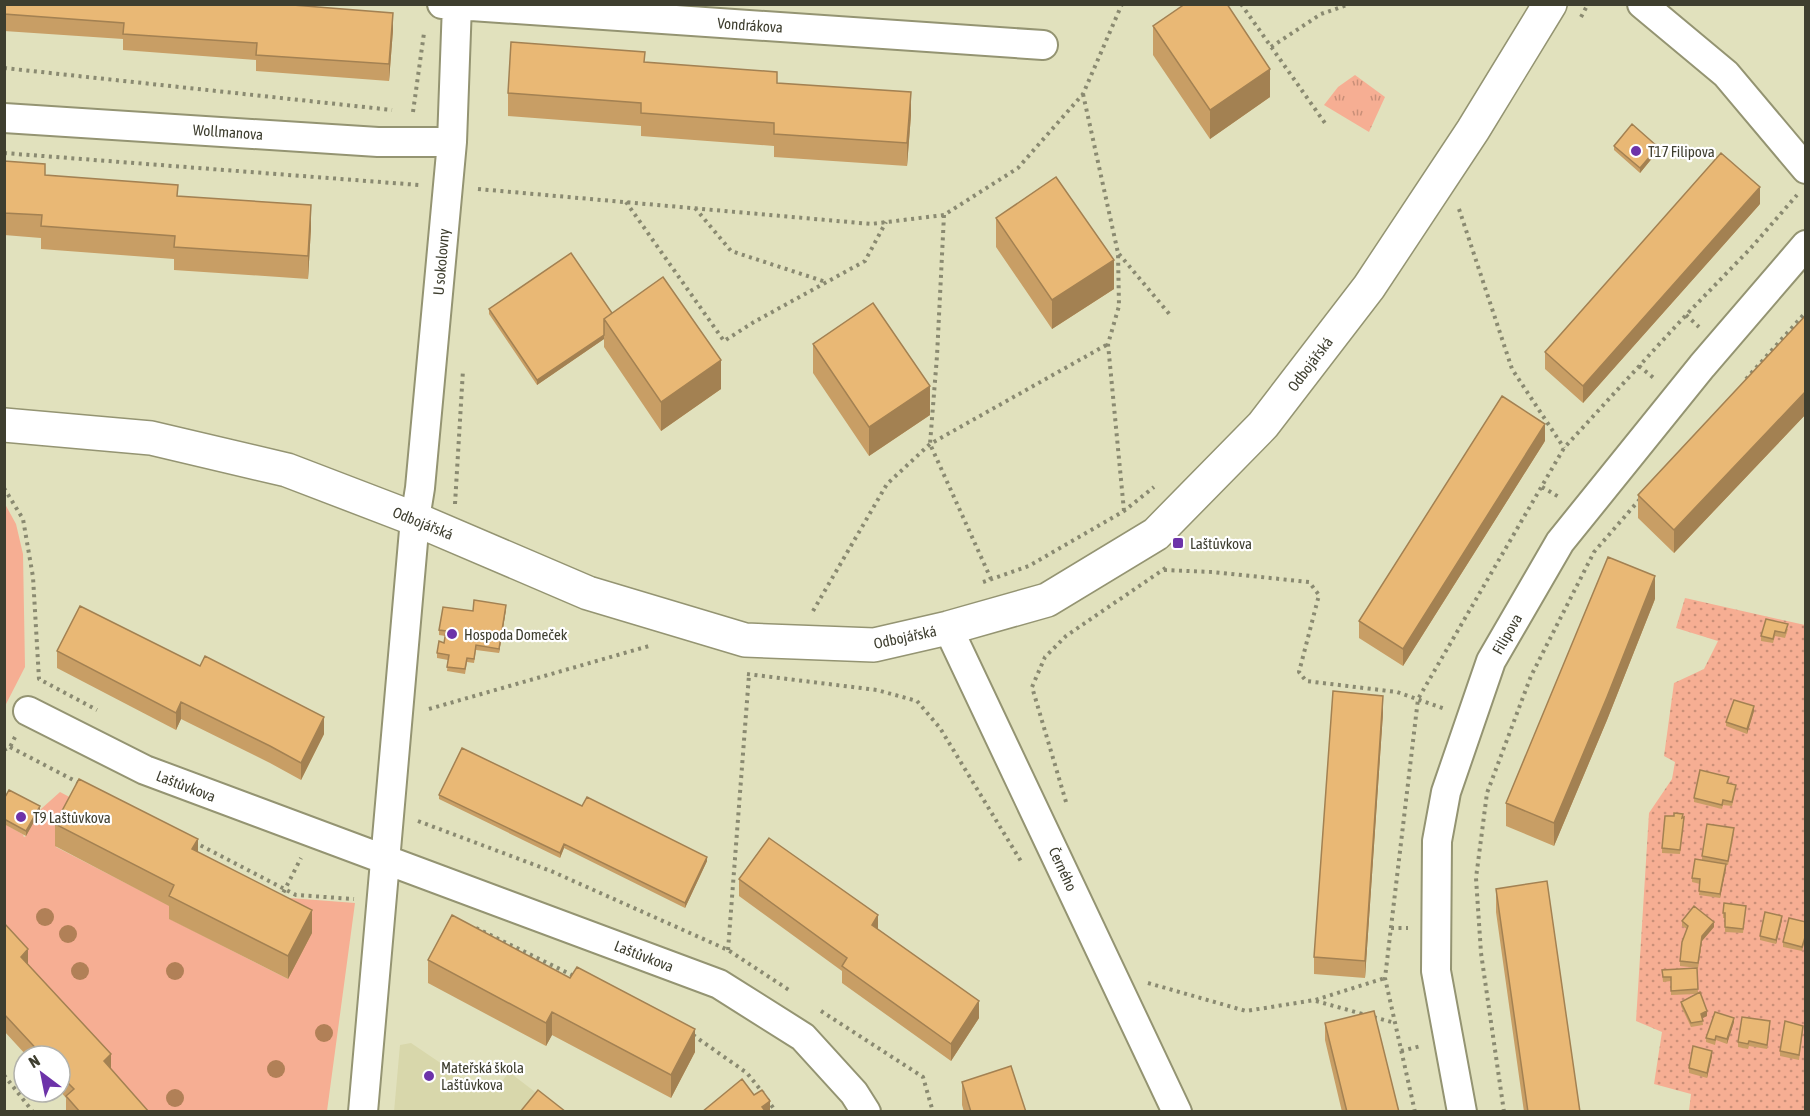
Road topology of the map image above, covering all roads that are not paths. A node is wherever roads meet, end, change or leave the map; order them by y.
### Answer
1 (1550, 4) edge
2 (1642, 4) edge
3 (445, 10) edge
4 (1043, 45) dead end
5 (4, 118) edge
6 (452, 142) junction
7 (1806, 169) edge
8 (1806, 245) edge
9 (4, 425) edge
10 (415, 519) junction
11 (948, 628) junction
12 (28, 711) dead end
13 (384, 859) junction
14 (363, 1112) edge
15 (866, 1112) edge
16 (1177, 1112) edge
17 (1462, 1112) edge

1 - 11 street, Odbojářská
2 - 7 street
3 - 4 street, Vondrákova
3 - 6 street, U sokolovny
5 - 6 street, Wollmanova
6 - 10 street, U sokolovny
8 - 17 street, Filipova
9 - 10 street, Odbojářská
10 - 11 street, Odbojářská
10 - 13 street
11 - 16 street, Černého
12 - 13 street, Laštůvkova
13 - 14 street
13 - 15 street, Laštůvkova

